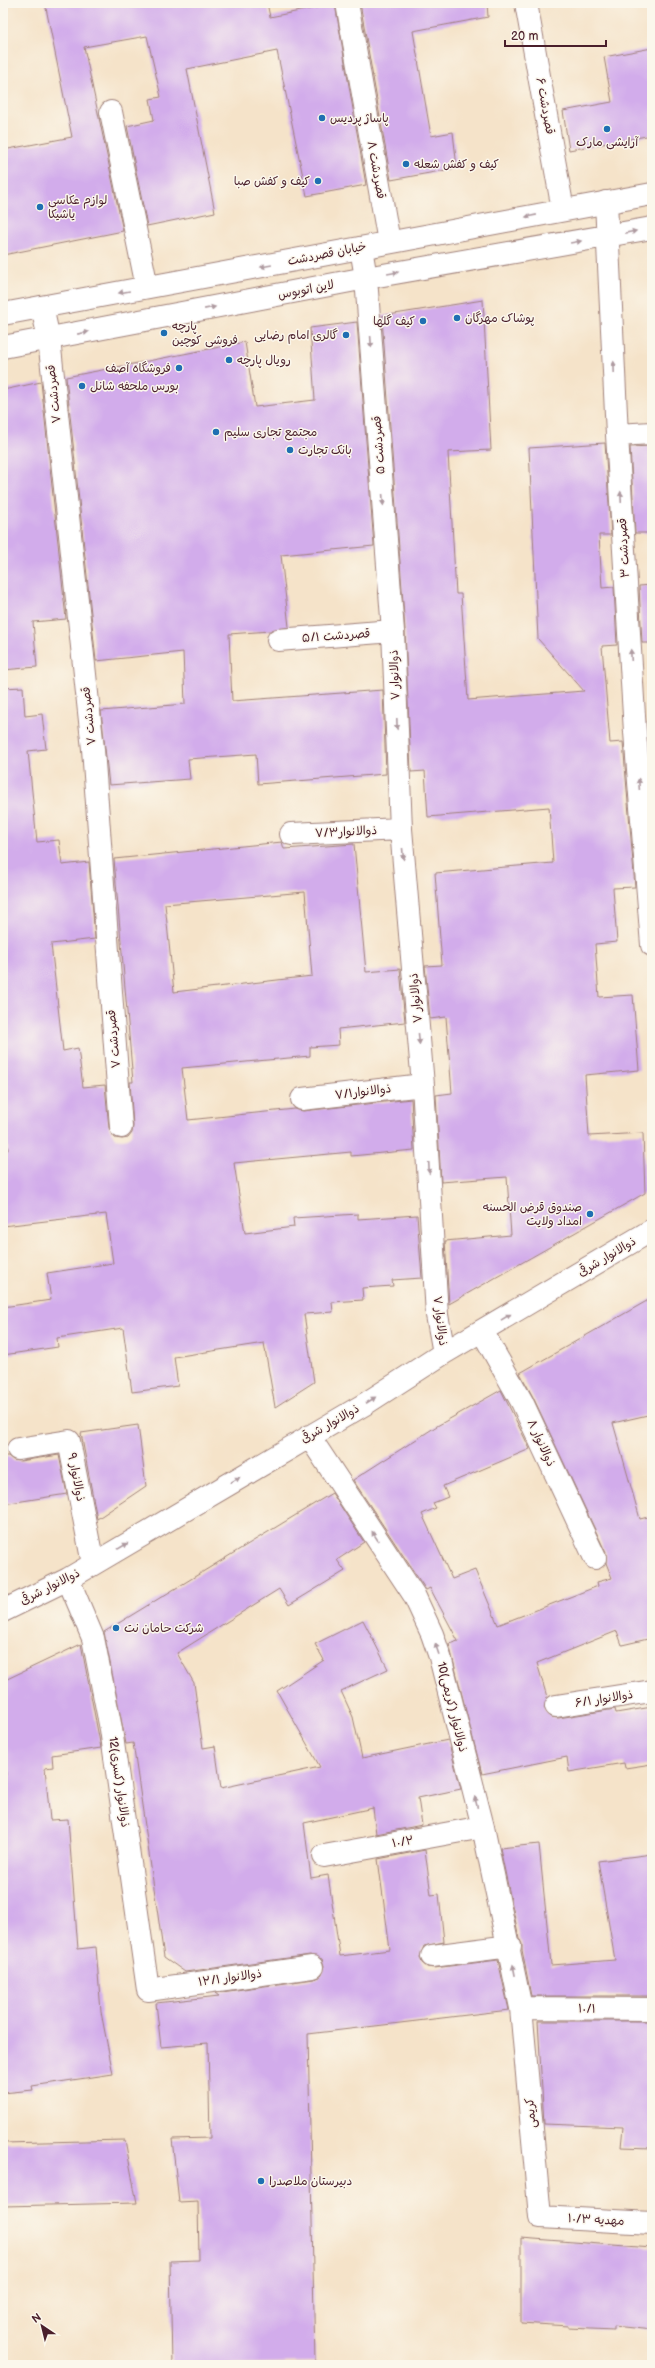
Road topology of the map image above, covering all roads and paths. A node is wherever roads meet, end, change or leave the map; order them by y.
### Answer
1 (347, 3) edge
2 (526, 3) edge
3 (111, 112) dead end
4 (652, 194) edge
5 (606, 202) junction
6 (563, 210) junction
7 (652, 228) edge
8 (609, 236) junction
9 (389, 242) junction
10 (361, 248) junction
11 (366, 278) junction
12 (147, 287) junction
13 (42, 307) junction
14 (3, 314) edge
15 (48, 339) junction
16 (3, 347) edge
17 (652, 433) edge
18 (617, 435) junction
19 (394, 637) junction
20 (278, 640) dead end
21 (644, 732) edge
22 (401, 829) junction
23 (292, 834) dead end
24 (649, 893) edge
25 (652, 945) edge
26 (424, 1085) junction
27 (302, 1099) dead end
28 (121, 1127) dead end
29 (652, 1230) edge
30 (482, 1331) junction
31 (444, 1353) junction
32 (309, 1436) junction
33 (18, 1449) dead end
34 (595, 1558) dead end
35 (93, 1564) junction
36 (68, 1579) junction
37 (3, 1611) edge
38 (652, 1691) edge
39 (556, 1706) dead end
40 (483, 1827) junction
41 (324, 1856) dead end
42 (510, 1946) junction
43 (432, 1956) dead end
44 (312, 1967) dead end
45 (148, 1990) joint
46 (521, 2008) junction
47 (652, 2009) edge
48 (540, 2217) joint
49 (652, 2223) edge

1 - 9 street, قصردشت ۸
2 - 6 street, قصردشت ۶
3 - 12 street
4 - 5 street, خیابان قصردشت
5 - 6 street, خیابان قصردشت
5 - 8 street, قصردشت ۳
6 -> 9 street, خیابان قصردشت
8 -> 7 street, لاین اتوبوس
11 -> 8 street, لاین اتوبوس
18 -> 8 street, قصردشت ۳
9 - 10 street, خیابان قصردشت
10 - 11 street, قصردشت ۵
10 -> 12 street, خیابان قصردشت
15 -> 11 street, لاین اتوبوس
11 -> 19 street, قصردشت ۵
12 -> 13 street, خیابان قصردشت
13 - 14 street, خیابان قصردشت
13 - 15 street, قصردشت ۷
15 - 16 street, لاین اتوبوس
15 - 28 street, قصردشت ۷
17 - 18 street
21 -> 18 street, قصردشت ۳
19 - 20 street, قصردشت ۵/۱
19 -> 22 street, ذوالانوار ۷
24 -> 21 street, قصردشت ۳
22 - 23 street, ذوالانوار۷/۳
22 -> 26 street, ذوالانوار ۷
24 - 25 street, قصردشت ۳
26 - 27 street, ذوالانوار۷/۱
26 -> 31 street, ذوالانوار ۷
30 -> 29 street, ذوالانوار شرقی
30 - 31 street, ذوالانوار شرقی
30 - 34 street, ذوالانوار ۸
32 -> 31 street, ذوالانوار شرقی
35 -> 32 street, ذوالانوار شرقی
40 -> 32 street, 10ذوالانوار (کریمی)
33 - 35 street, ذوالانوار ۹
35 - 36 street, ذوالانوار شرقی
36 - 37 street, ذوالانوار شرقی
36 - 45 street, 12ذوالانوار (کسری)
38 - 39 street, ذوالانوار ۶/۱
40 - 41 street, ۱۰/۲
40 - 42 street, 10ذوالانوار (کریمی)
42 - 43 street
46 -> 42 street, 10ذوالانوار (کریمی)
44 - 45 street, ذوالانوار ۱۲/۱
46 - 47 street, ۱۰/۱
46 - 48 street, کریمی
48 - 49 street, مهدیه ۱۰/۳

